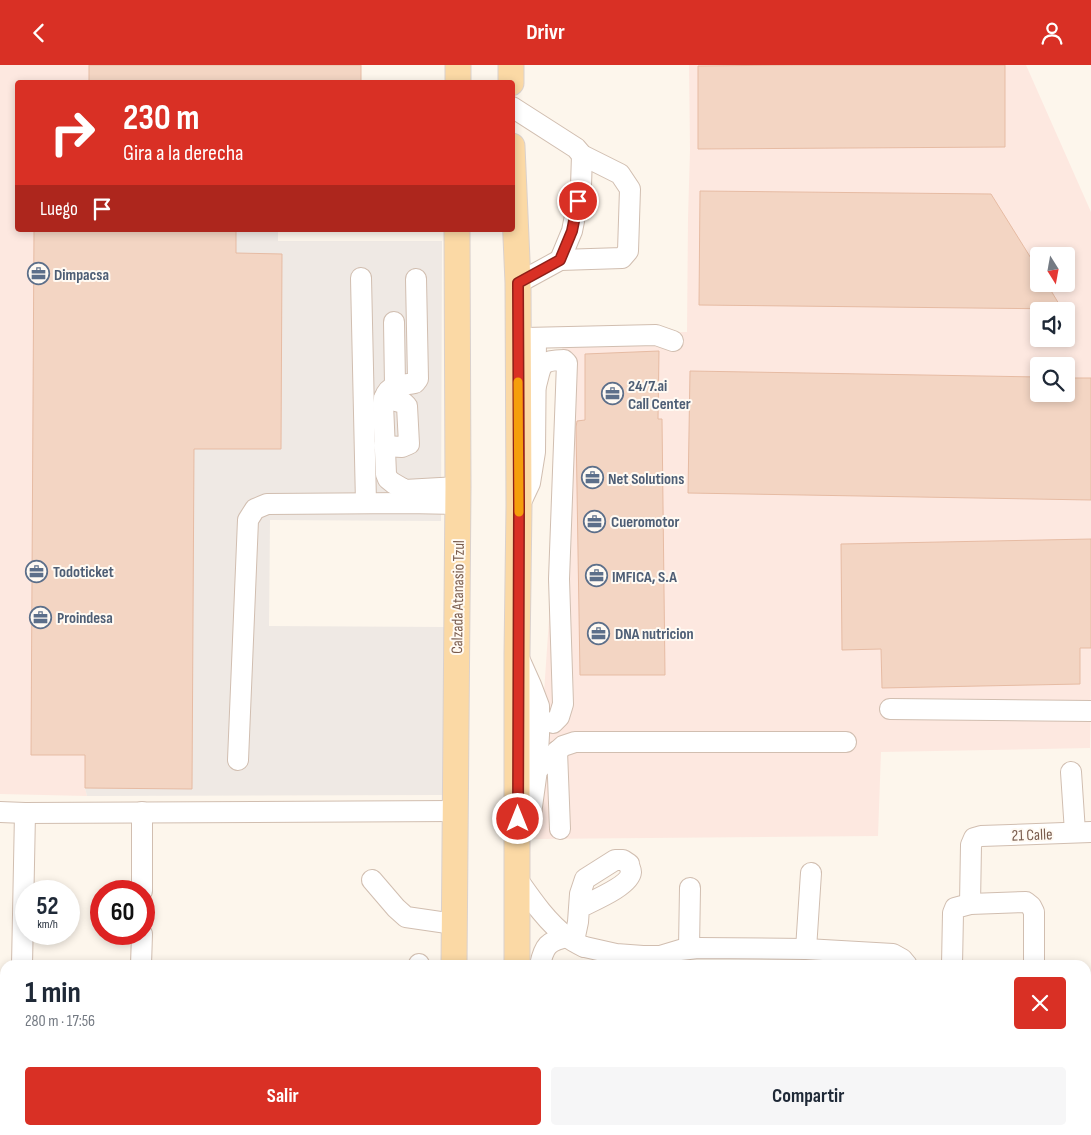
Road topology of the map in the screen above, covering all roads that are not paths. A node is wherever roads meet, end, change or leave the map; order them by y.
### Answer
1 (458, 65) edge
2 (511, 65) edge
3 (458, 80) edge
4 (511, 80) edge
5 (515, 109) edge
6 (582, 155) junction
7 (515, 214) edge
8 (458, 232) edge
9 (560, 260) junction
10 (361, 278) dead end
11 (416, 279) dead end
12 (518, 283) junction
13 (394, 322) dead end
14 (527, 338) junction
15 (673, 341) dead end
16 (535, 389) junction
17 (390, 392) junction
18 (458, 496) junction
19 (366, 503) junction
20 (519, 506) junction
21 (517, 655) junction
22 (539, 706) junction
23 (890, 709) dead end
24 (1091, 711) edge
25 (553, 723) junction
26 (846, 742) dead end
27 (566, 746) junction
28 (238, 760) dead end
29 (537, 770) junction
30 (1071, 772) dead end
31 (455, 811) junction
32 (0, 812) edge
33 (142, 812) junction
34 (25, 813) junction
35 (560, 829) dead end
36 (1083, 832) edge
37 (518, 838) junction
38 (811, 873) dead end
39 (142, 880) edge
40 (372, 880) dead end
41 (518, 880) junction
42 (690, 888) dead end
43 (970, 904) junction
44 (579, 908) dead end
45 (454, 924) junction
46 (575, 942) junction
47 (142, 945) edge
48 (689, 949) junction
49 (806, 949) junction
50 (22, 960) edge
51 (141, 960) edge
52 (454, 960) edge
53 (517, 960) edge
54 (541, 960) edge
55 (597, 960) edge
56 (637, 960) edge
57 (903, 960) edge
58 (952, 960) edge
59 (1034, 960) edge
60 (405, 1135) edge
61 (423, 1135) edge

1 - 3 main road
2 - 4 main road
5 - 6 street
6 - 9 street
6 - 9 street
7 - 12 main road
8 - 18 main road, Calzada Atanasio Tzul
9 - 12 street
10 - 19 street
11 - 17 street
12 - 14 main road
13 - 17 street
14 - 15 street
14 - 16 street
14 - 20 main road
16 - 20 street
16 - 25 street
17 - 18 street
18 - 19 street
18 - 31 main road, Calzada Atanasio Tzul
19 - 28 street
20 - 21 main road
21 - 22 street
21 - 37 main road
22 - 25 street
22 - 29 street
23 - 24 street
25 - 27 street
26 - 27 street
27 - 29 street
27 - 35 street
29 - 37 street
30 - 36 street
31 - 33 street
31 - 45 main road, Calzada Atanasio Tzul
32 - 34 street
33 - 34 street
33 - 39 street
34 - 50 street
36 - 43 street, 21 Calle
37 - 41 main road
38 - 49 street
40 - 45 street
41 - 46 street
41 - 53 main road
42 - 48 street
43 - 58 street
43 - 59 street
44 - 46 street
45 - 52 main road, Calzada Atanasio Tzul
46 - 54 street
46 - 55 street
46 - 56 street
47 - 51 street
48 - 49 street
48 - 56 street
49 - 57 street
60 - 61 street

